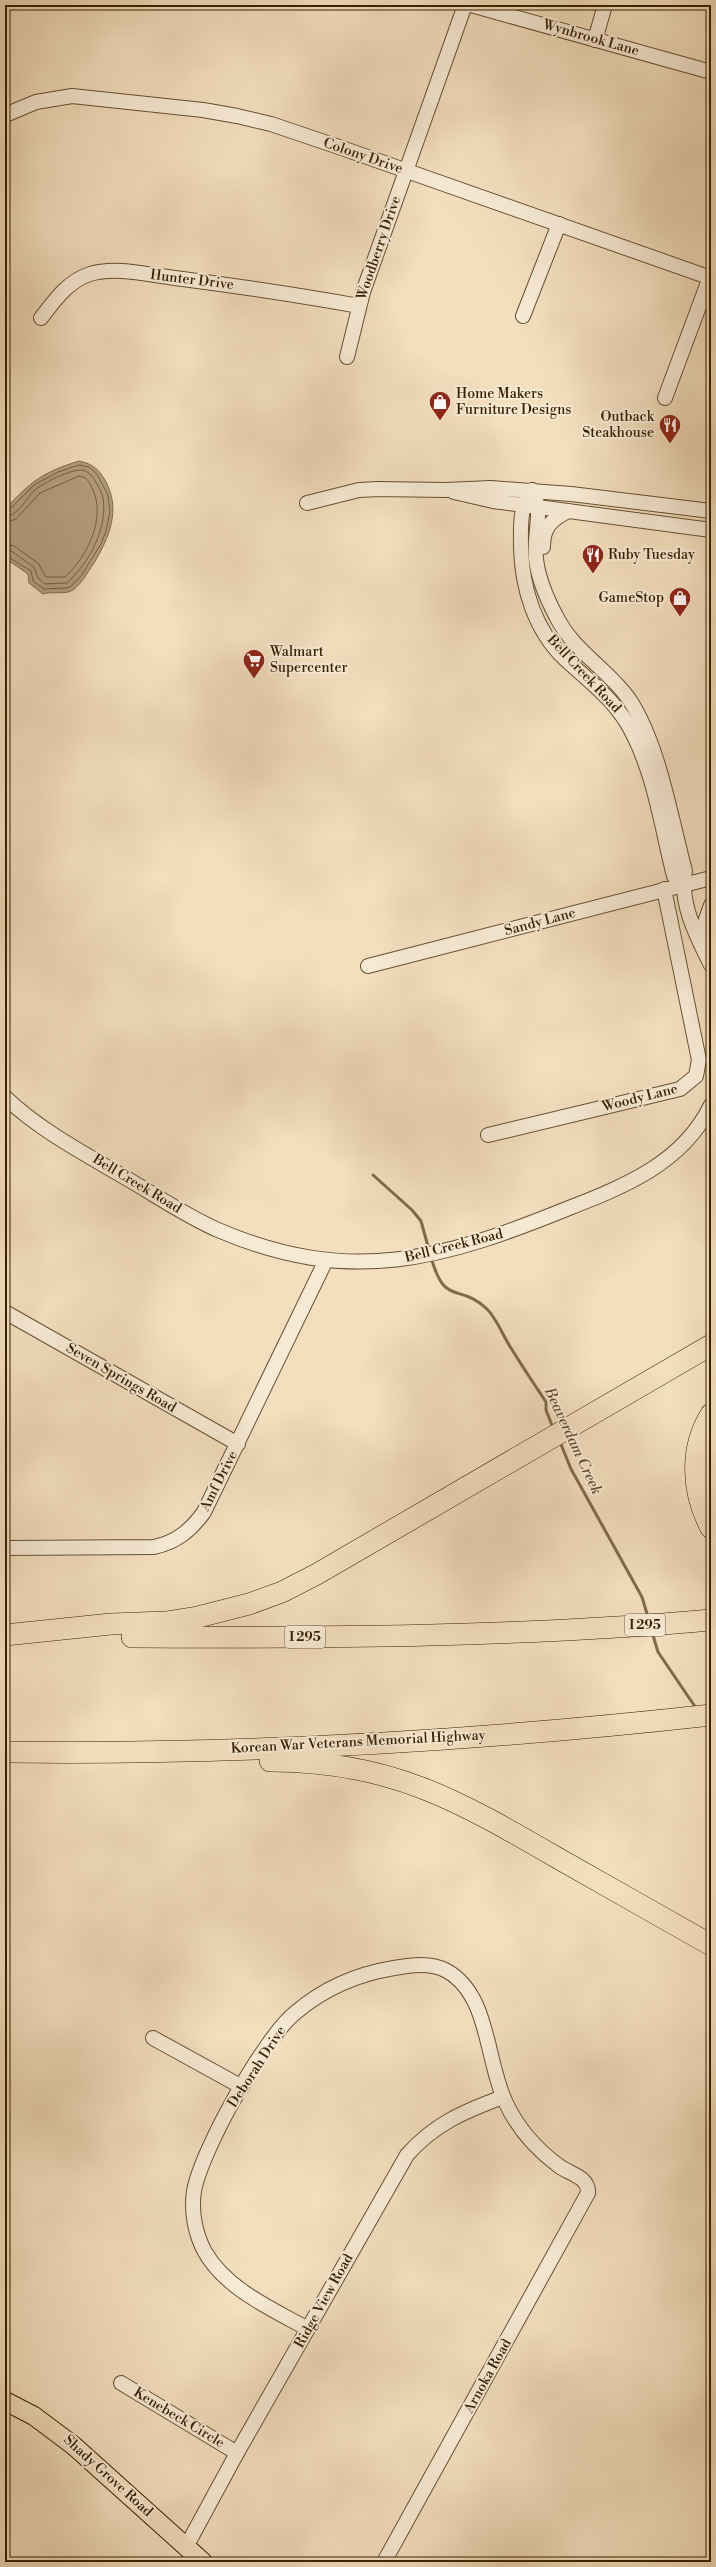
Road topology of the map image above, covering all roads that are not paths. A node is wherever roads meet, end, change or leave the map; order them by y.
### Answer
1 (465, 5) edge
2 (471, 5) edge
3 (605, 5) edge
4 (595, 40) junction
5 (711, 72) edge
6 (5, 115) edge
7 (406, 171) junction
8 (559, 224) junction
9 (710, 277) edge
10 (359, 306) junction
11 (523, 316) dead end
12 (41, 318) dead end
13 (348, 357) dead end
14 (665, 398) dead end
15 (446, 490) junction
16 (532, 490) junction
17 (307, 503) dead end
18 (522, 504) junction
19 (538, 507) junction
20 (568, 511) junction
21 (711, 511) edge
22 (711, 530) edge
23 (543, 584) junction
24 (711, 878) edge
25 (683, 885) junction
26 (664, 889) junction
27 (711, 904) edge
28 (710, 963) edge
29 (368, 966) dead end
30 (5, 1097) edge
31 (711, 1105) edge
32 (488, 1135) dead end
33 (326, 1260) junction
34 (5, 1312) edge
35 (711, 1345) edge
36 (711, 1414) edge
37 (238, 1444) junction
38 (711, 1528) edge
39 (5, 1548) edge
40 (711, 1620) edge
41 (5, 1635) edge
42 (711, 1715) edge
43 (5, 1752) edge
44 (130, 1752) junction
45 (711, 1945) edge
46 (152, 2038) dead end
47 (242, 2087) junction
48 (503, 2097) junction
49 (588, 2189) joint
50 (308, 2329) junction
51 (121, 2383) dead end
52 (5, 2401) edge
53 (237, 2453) junction
54 (186, 2547) junction
55 (203, 2562) edge
56 (384, 2562) edge

1 - 7 street, Woodberry Drive
2 - 4 street, Wynbrook Lane
3 - 4 street
4 - 5 street, Wynbrook Lane
6 - 7 street, Colony Drive
7 - 8 street, Colony Drive
7 - 10 street, Woodberry Drive
8 - 9 street, Colony Drive
8 - 11 street
9 - 14 street
10 - 12 street, Hunter Drive
10 - 13 street, Woodberry Drive
15 - 16 street
15 - 17 street
15 - 18 street
16 - 18 street
16 - 19 street, Bell Creek Road
16 - 21 street
18 - 19 street
18 - 25 street, Bell Creek Road
19 - 20 street
19 - 23 street, Bell Creek Road
20 - 22 street
20 - 23 street
23 - 25 street, Bell Creek Road
24 - 25 street, Sandy Lane
25 - 26 street, Sandy Lane
25 - 28 street, Bell Creek Road
26 - 29 street, Sandy Lane
26 - 32 street, Woody Lane
27 - 28 street
30 - 33 street, Bell Creek Road
31 - 33 street, Bell Creek Road
33 - 37 street, Amf Drive
34 - 37 street, Seven Springs Road
35 - 41 highway
36 - 38 highway
37 - 39 street, Amf Drive
40 - 41 highway, I 295
42 - 44 highway, Korean War Veterans Memorial Highway
43 - 44 highway, Korean War Veterans Memorial Highway
44 - 45 highway
46 - 47 street
47 - 48 street, Deborah Drive
47 - 50 street, Deborah Drive
48 - 49 street, Deborah Drive
48 - 50 street, Ridge View Road
49 - 56 street, Arnoka Road
50 - 53 street, Ridge View Road
51 - 53 street, Kenebeck Circle
52 - 54 main road, Shady Grove Road
53 - 54 street, Ridge View Road
54 - 55 main road, Shady Grove Road

